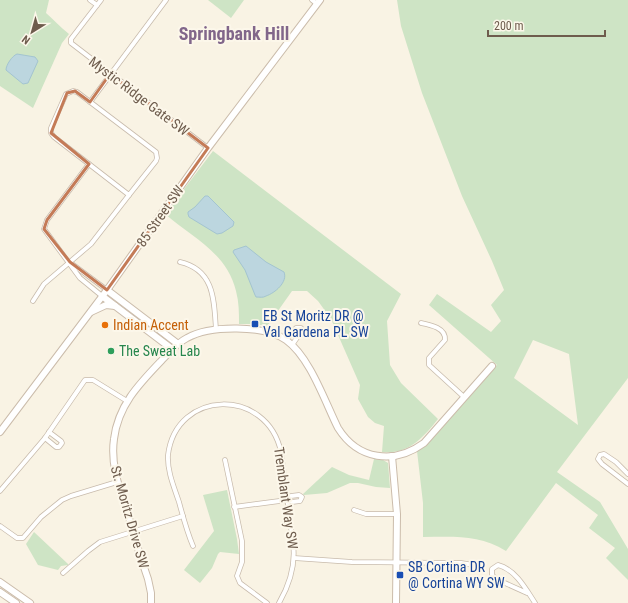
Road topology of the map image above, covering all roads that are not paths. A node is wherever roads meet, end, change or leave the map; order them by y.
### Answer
1 (90, 0) edge
2 (100, 0) edge
3 (166, 0) edge
4 (316, 1) edge
5 (97, 5) junction
6 (110, 74) junction
7 (90, 102) junction
8 (208, 148) junction
9 (89, 164) junction
10 (129, 195) junction
11 (70, 262) junction
12 (180, 262) dead end
13 (107, 290) junction
14 (102, 296) junction
15 (33, 301) dead end
16 (115, 306) junction
17 (90, 312) junction
18 (421, 324) dead end
19 (216, 330) junction
20 (286, 340) junction
21 (178, 344) junction
22 (292, 345) junction
23 (172, 349) junction
24 (492, 366) dead end
25 (464, 397) junction
26 (127, 401) junction
27 (0, 430) edge
28 (49, 432) junction
29 (45, 438) junction
30 (392, 456) junction
31 (225, 460) dead end
32 (628, 474) edge
33 (117, 482) junction
34 (628, 484) edge
35 (0, 490) edge
36 (287, 500) junction
37 (234, 507) junction
38 (354, 510) dead end
39 (397, 514) junction
40 (183, 516) junction
41 (0, 526) edge
42 (133, 531) junction
43 (193, 546) dead end
44 (294, 558) junction
45 (396, 562) junction
46 (474, 565) dead end
47 (63, 573) dead end
48 (0, 582) edge
49 (0, 592) edge
50 (527, 592) junction
51 (16, 603) edge
52 (30, 603) edge
53 (151, 603) edge
54 (266, 603) edge
55 (279, 603) edge
56 (396, 603) edge
57 (535, 603) edge

1 - 5 street
2 - 5 street
3 - 6 street
4 - 8 street, 85 Street SW
5 - 6 street, Mystic Ridge Gate SW
6 - 7 street
6 - 8 street, Mystic Ridge Gate SW
7 - 9 street
7 - 10 street
8 - 13 street, 85 Street SW
9 - 10 street
9 - 11 street
10 - 11 street
11 - 13 street
11 - 14 street
11 - 15 street
12 - 19 street
13 - 14 street, 85 Street SW
13 - 21 street
14 - 16 street
14 - 17 street, 85 Street SW
16 - 17 street
16 - 23 street
17 - 27 street, 85 Street SW
18 - 25 street
19 - 20 street, St. Moritz Drive SW
19 - 21 street, St. Moritz Drive SW
20 - 22 street, St. Moritz Drive SW
20 - 22 street
21 - 23 street, St. Moritz Drive SW
22 - 30 street, St. Moritz Drive SW
23 - 26 street, St. Moritz Drive SW
24 - 25 street, St. Moritz Drive SW
25 - 30 street, St. Moritz Drive SW
26 - 28 street
26 - 33 street, St. Moritz Drive SW
28 - 29 street
28 - 29 street
29 - 35 street
30 - 39 street
31 - 37 street
32 - 34 street
33 - 41 street
33 - 42 street, St. Moritz Drive SW
36 - 37 street
36 - 40 street, Tremblant Way SW
36 - 44 street, Tremblant Way SW
37 - 54 street
38 - 39 street
39 - 45 street
40 - 42 street
40 - 43 street, Tremblant Way SW
42 - 47 street
42 - 53 street, St. Moritz Drive SW
44 - 45 street
44 - 55 street, Tremblant Way SW
45 - 46 street
45 - 56 street
48 - 52 street
49 - 51 street
50 - 50 street
50 - 57 street

